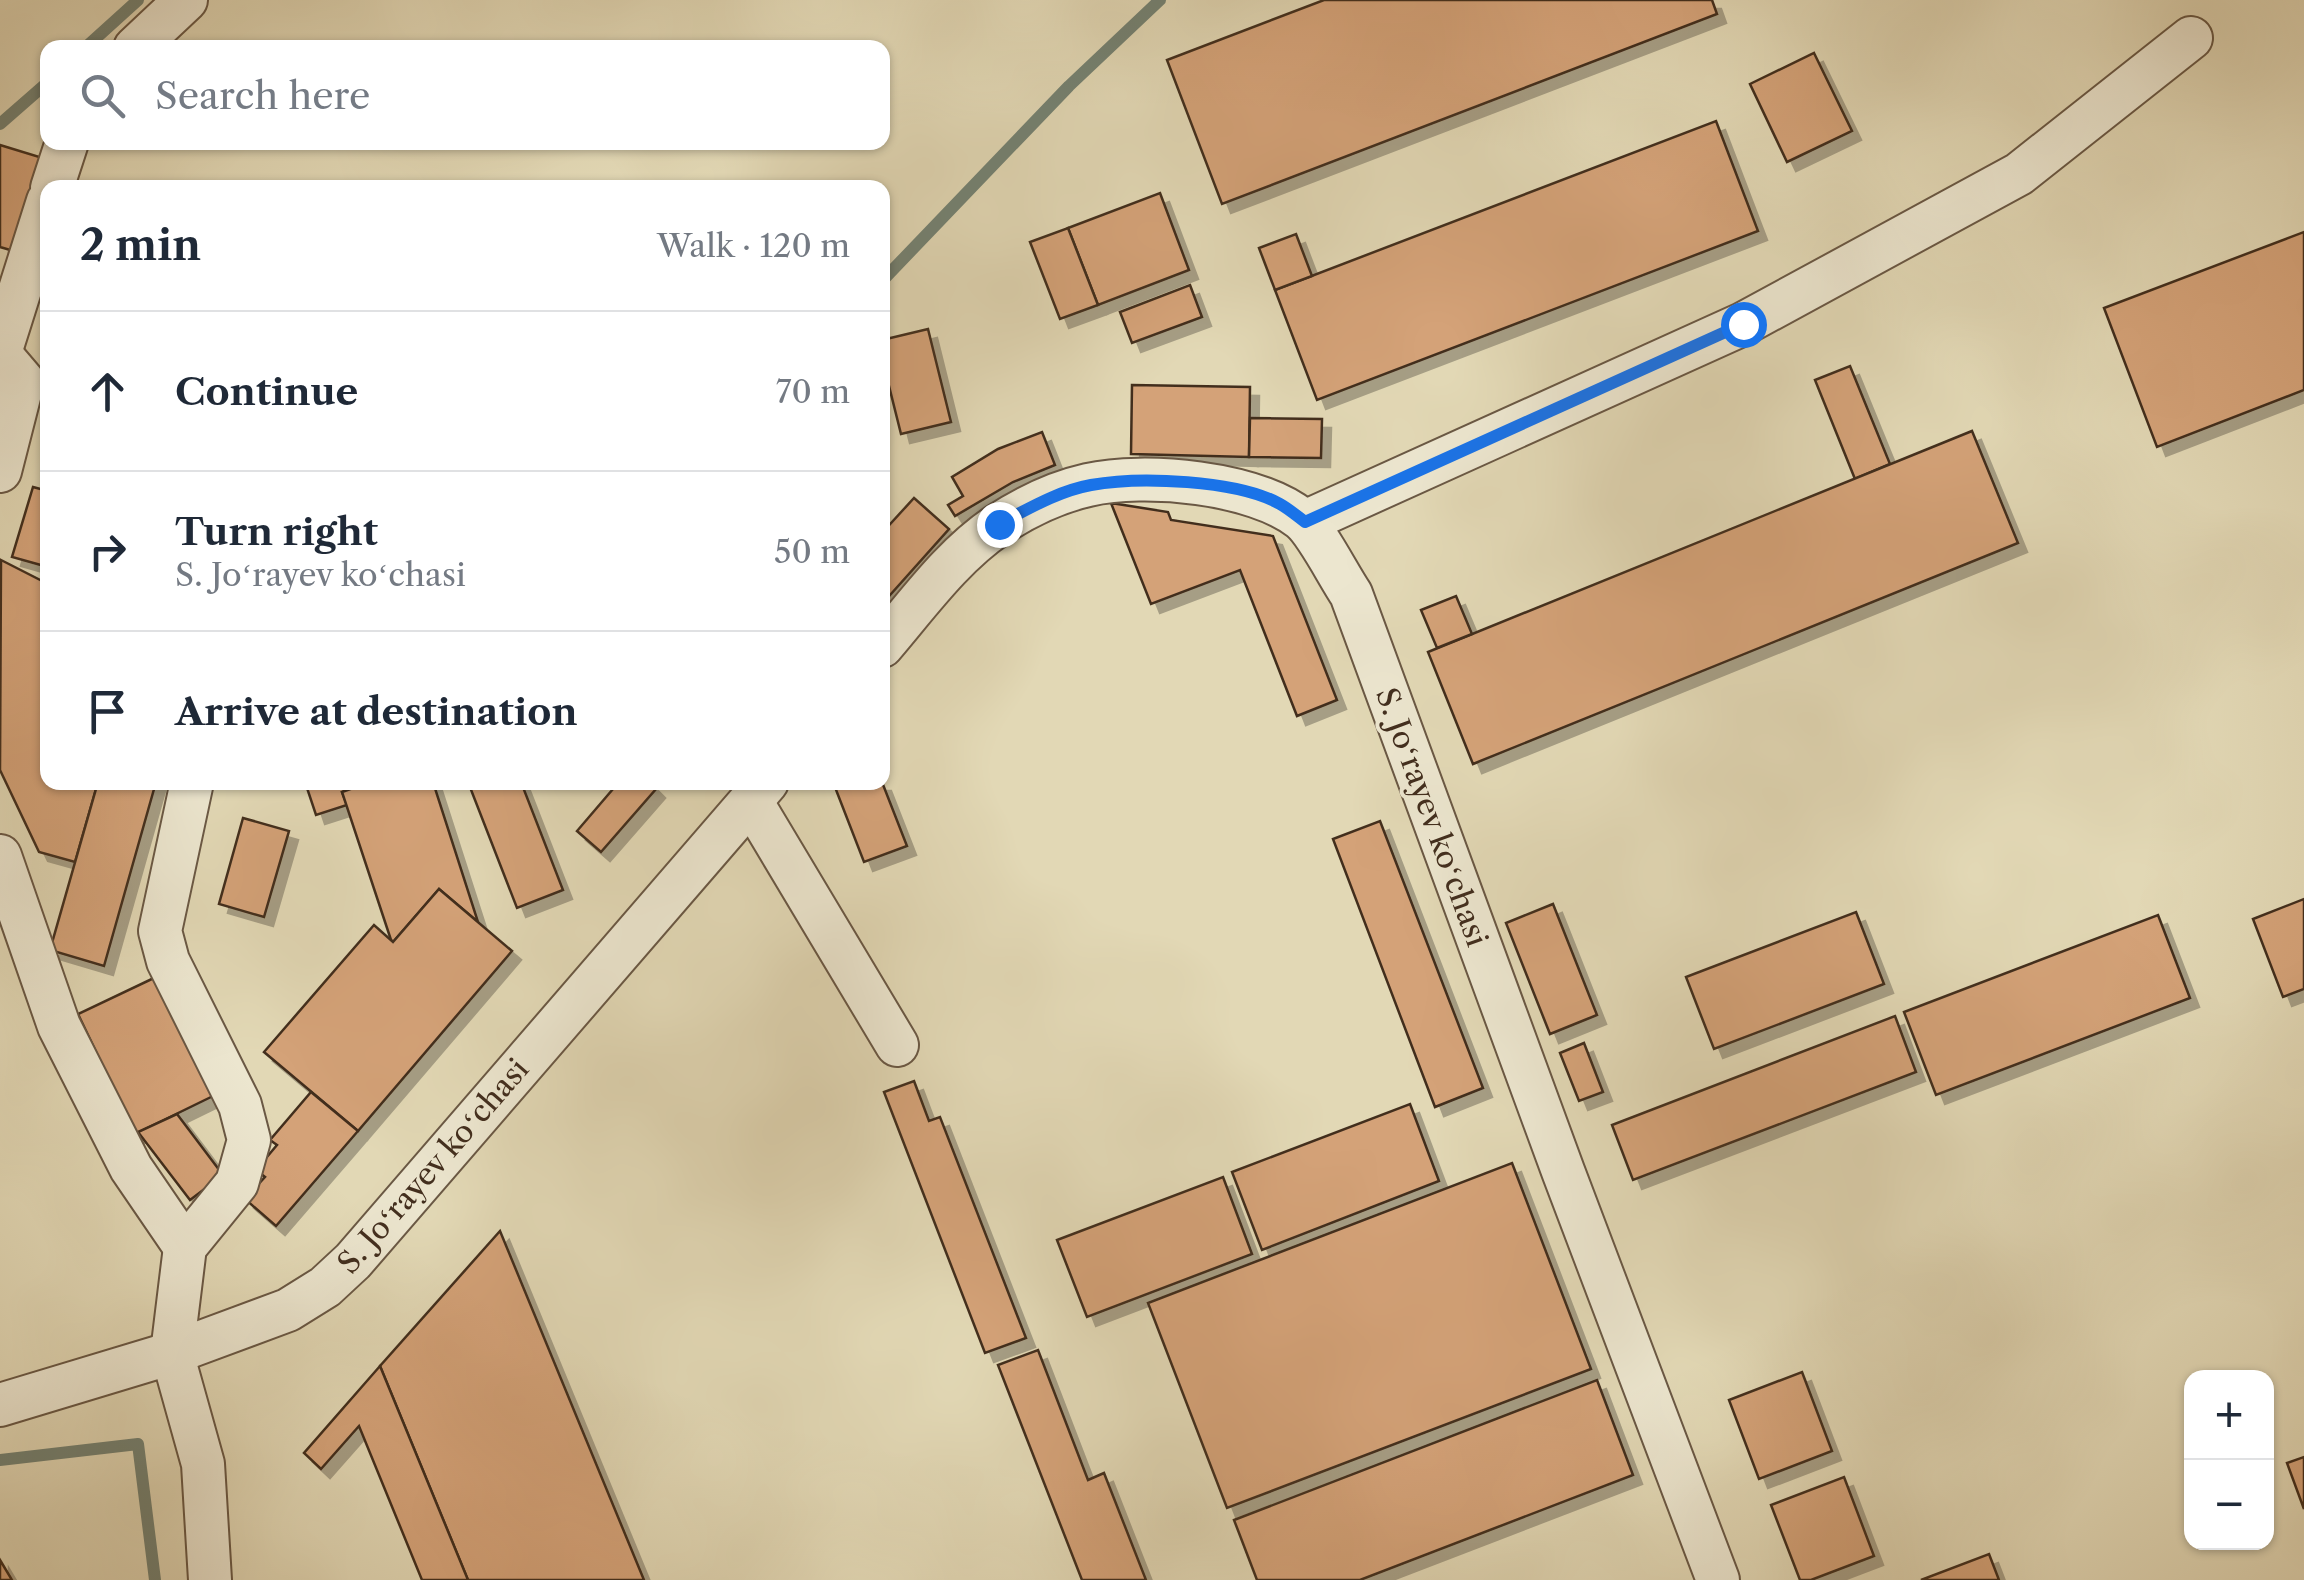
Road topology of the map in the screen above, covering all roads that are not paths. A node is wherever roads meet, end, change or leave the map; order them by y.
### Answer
1 (186, 0) edge
2 (2191, 38) dead end
3 (144, 40) edge
4 (64, 150) edge
5 (55, 180) edge
6 (40, 246) edge
7 (18, 371) edge
8 (0, 471) edge
9 (1305, 522) junction
10 (890, 637) edge
11 (190, 790) edge
12 (759, 792) edge
13 (0, 856) edge
14 (897, 1045) dead end
15 (184, 1247) junction
16 (172, 1353) junction
17 (4, 1403) edge
18 (210, 1580) edge
19 (1718, 1580) edge

1 - 3 street
2 - 9 street
4 - 5 street
6 - 7 street
7 - 8 street
9 - 10 street, S. Joʻrayev koʻchasi
9 - 19 street, S. Joʻrayev koʻchasi
11 - 15 street
12 - 14 street
12 - 16 street, S. Joʻrayev koʻchasi
13 - 15 street
15 - 16 street
16 - 17 street, S. Joʻrayev koʻchasi
16 - 18 street

